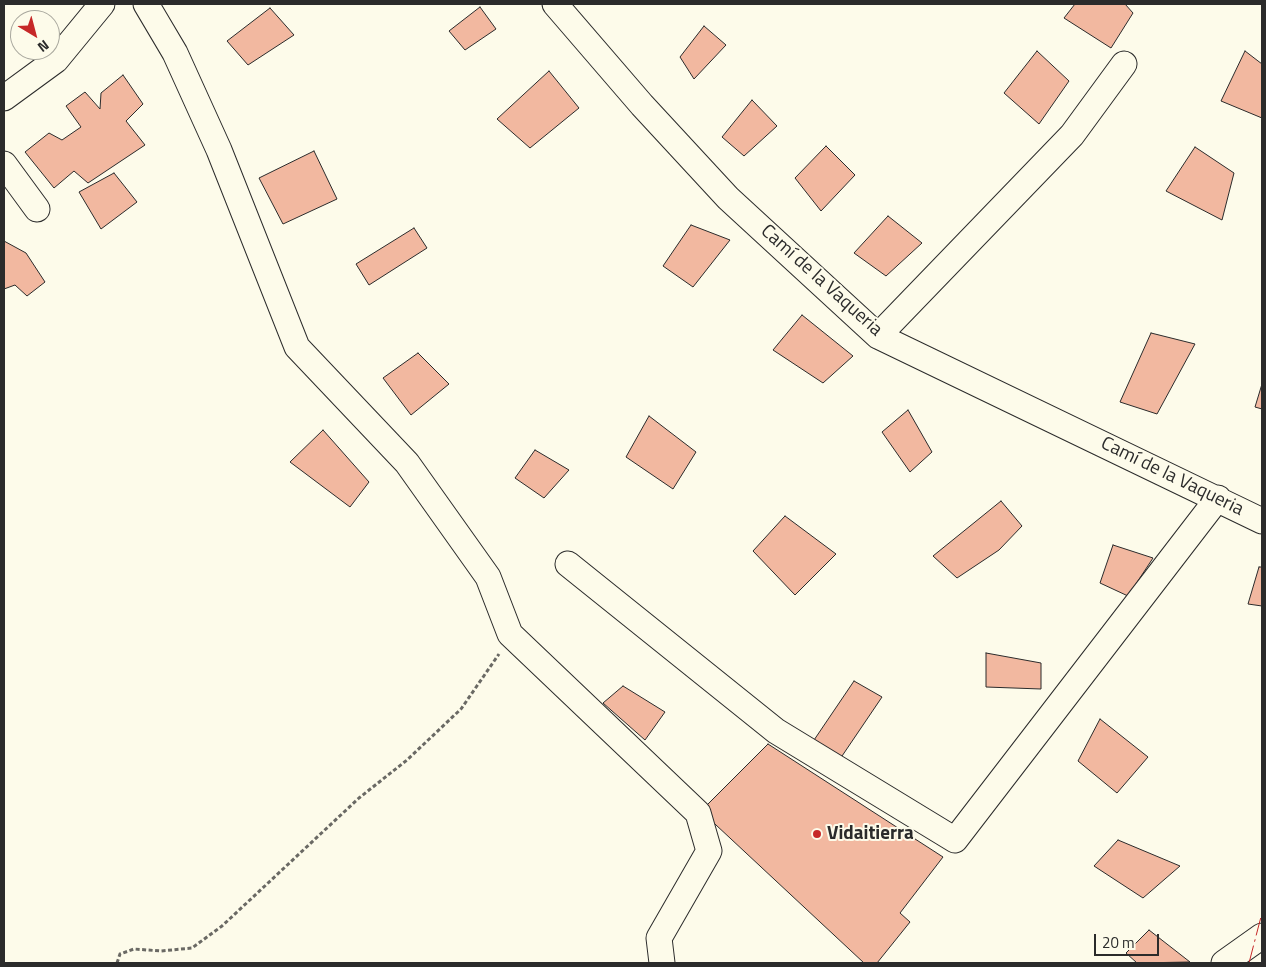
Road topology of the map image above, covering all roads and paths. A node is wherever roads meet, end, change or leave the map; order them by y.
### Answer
1 (102, 4) edge
2 (146, 4) edge
3 (555, 4) edge
4 (1124, 64) dead end
5 (4, 98) edge
6 (4, 164) edge
7 (37, 209) dead end
8 (878, 336) junction
9 (1218, 498) junction
10 (1262, 521) edge
11 (568, 564) dead end
12 (510, 634) junction
13 (1262, 936) edge
14 (117, 963) edge
15 (662, 963) edge
16 (1224, 963) edge

1 - 5 street
2 - 12 street
3 - 8 street, Camí de la Vaqueria
4 - 8 street
6 - 7 street
8 - 9 street, Camí de la Vaqueria
9 - 10 street, Camí de la Vaqueria
9 - 11 street
12 - 14 path
12 - 15 street
13 - 16 street

